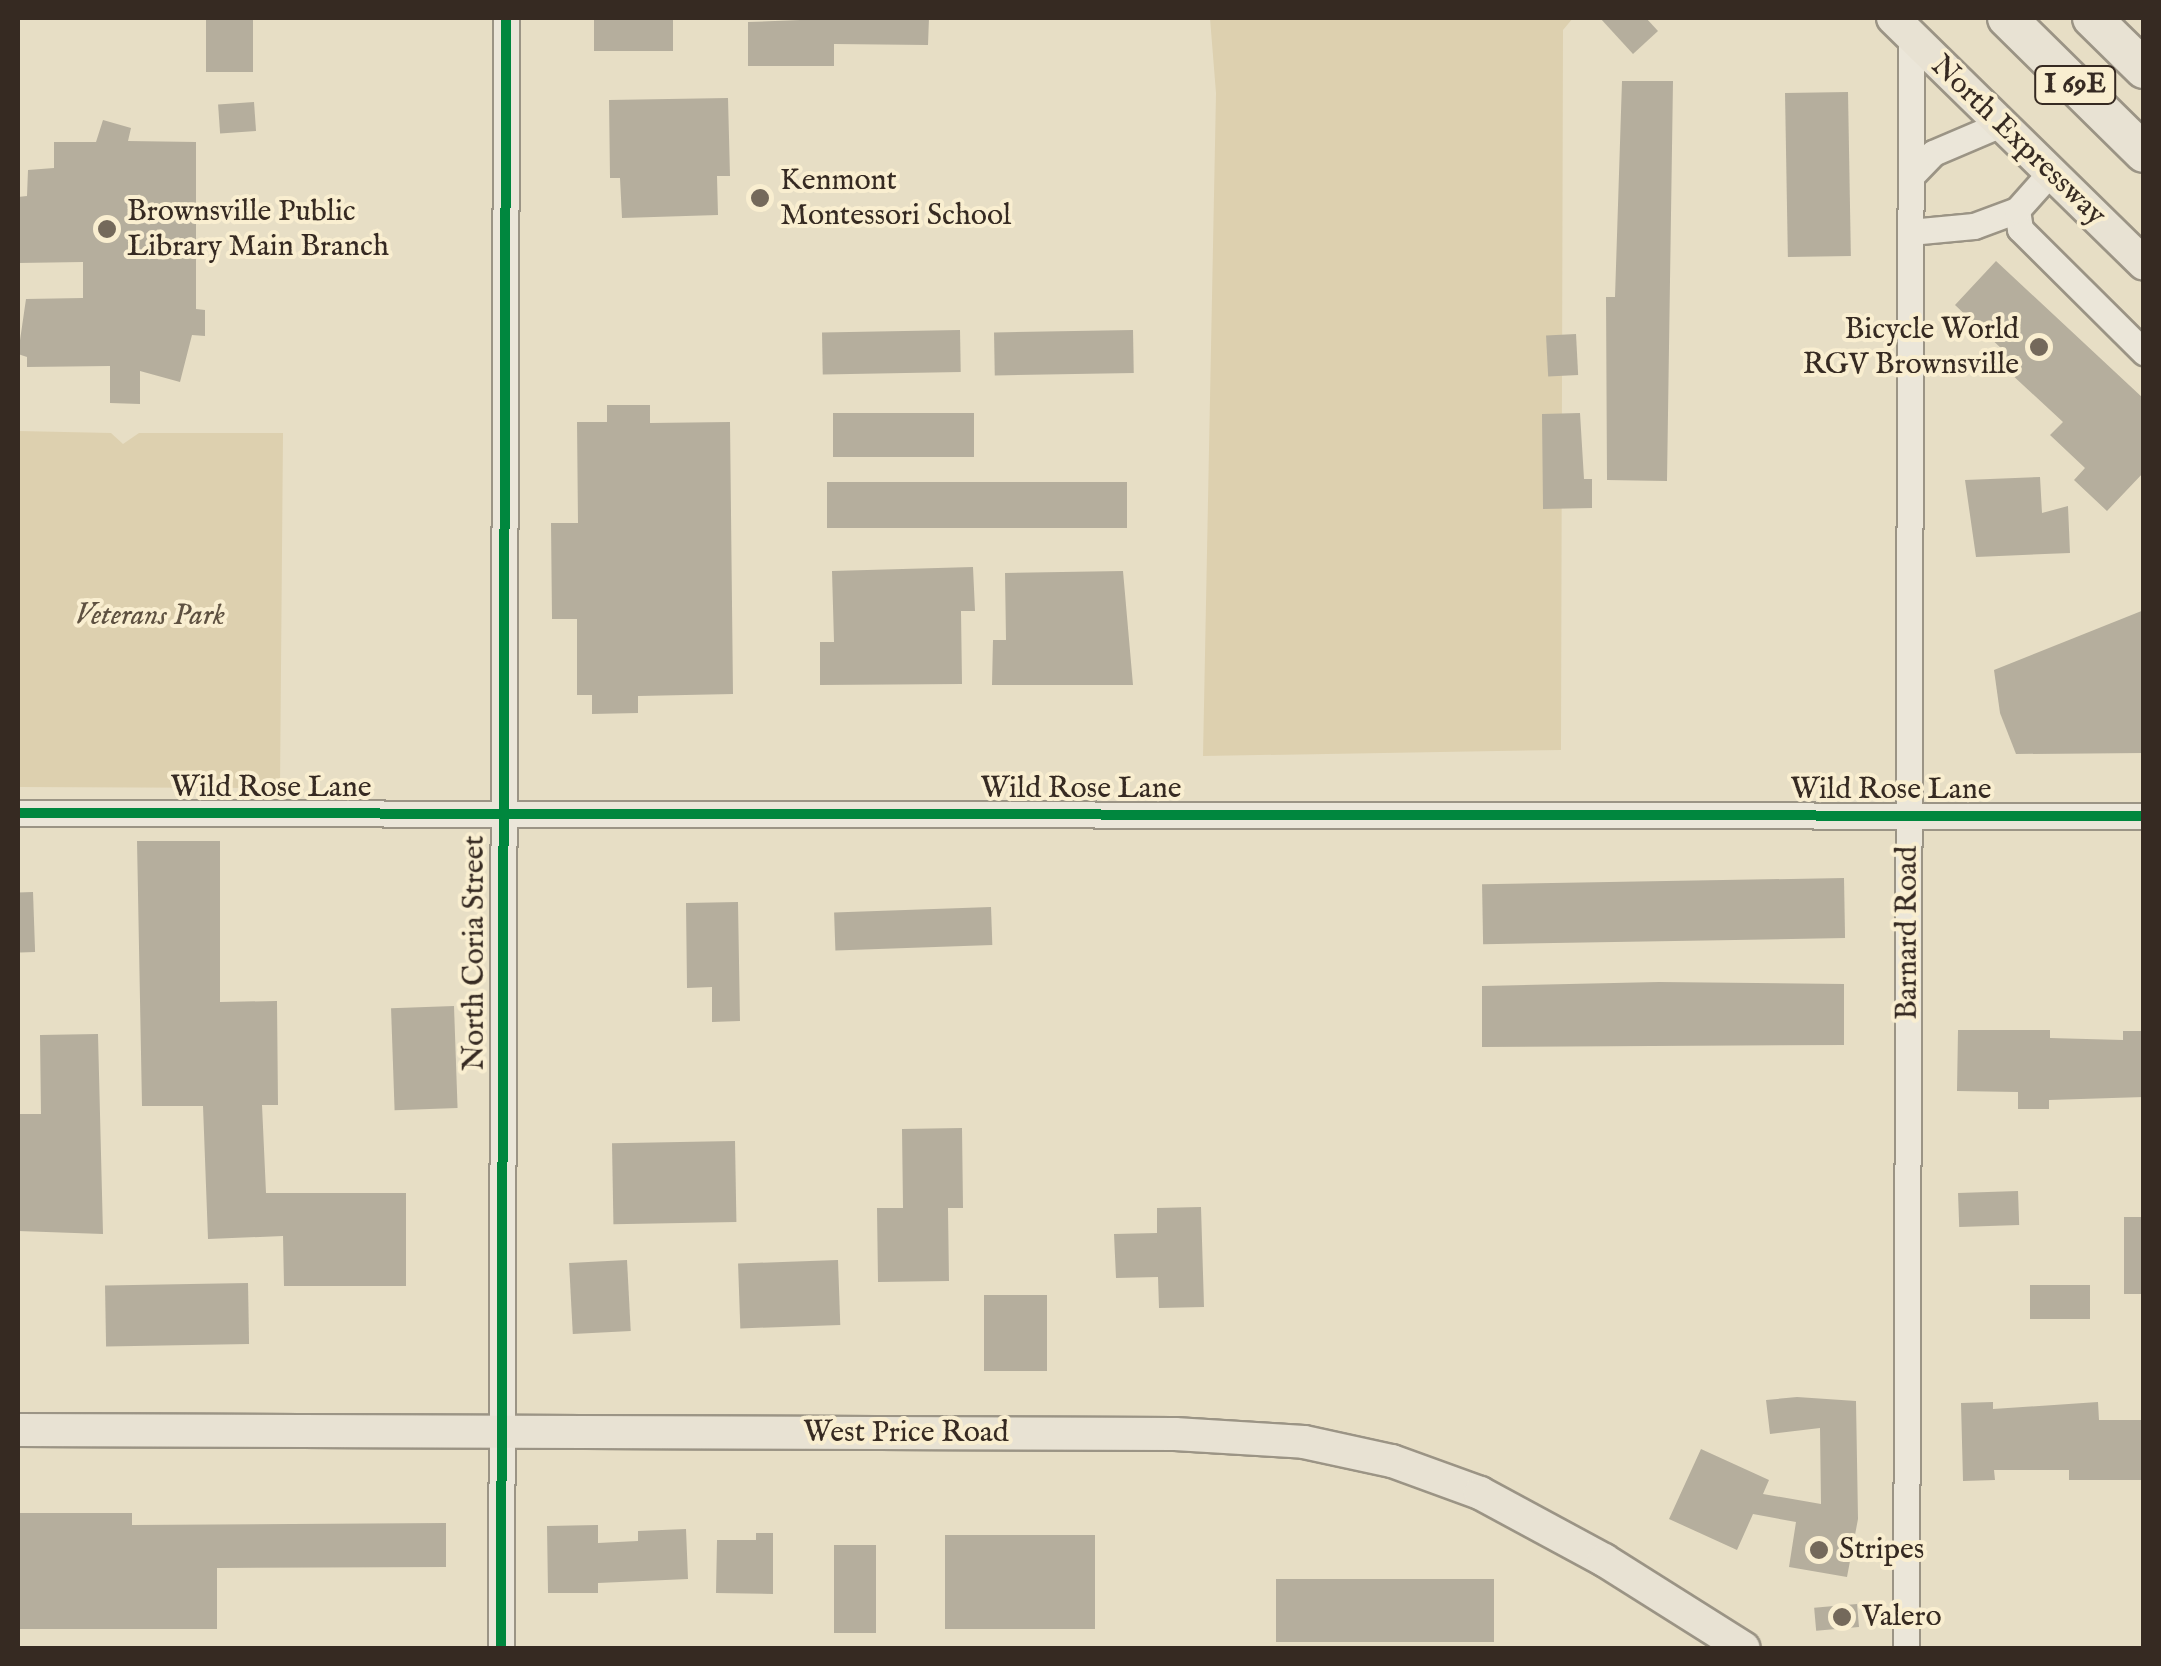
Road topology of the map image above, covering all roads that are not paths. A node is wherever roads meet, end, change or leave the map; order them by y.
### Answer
1 (506, 18) edge
2 (2008, 18) edge
3 (2092, 18) edge
4 (1902, 27) edge
5 (2144, 69) edge
6 (2000, 124) junction
7 (2144, 153) edge
8 (2050, 173) junction
9 (1911, 176) junction
10 (2017, 210) junction
11 (1910, 232) junction
12 (2144, 264) edge
13 (2144, 352) edge
14 (18, 813) edge
15 (500, 813) junction
16 (1907, 815) junction
17 (2144, 816) edge
18 (18, 1430) edge
19 (501, 1434) junction
20 (500, 1648) edge
21 (1744, 1648) edge
22 (1906, 1648) edge

1 - 15 street, North Coria Street
2 - 7 highway, I 69E
3 - 5 highway, I 69E
4 - 6 main road, North Expressway
4 - 9 street, Barnard Road
6 - 8 main road, North Expressway
6 - 9 street
8 - 10 street
8 - 12 main road, North Expressway
9 - 11 street, Barnard Road
10 - 11 street
10 - 13 street
11 - 16 street, Barnard Road
14 - 15 street, Wild Rose Lane
15 - 16 street, Wild Rose Lane
15 - 19 street, North Coria Street
16 - 17 street, Wild Rose Lane
16 - 22 street, Barnard Road
18 - 19 main road, West Price Road
19 - 20 street, North Coria Street
19 - 21 main road, West Price Road

